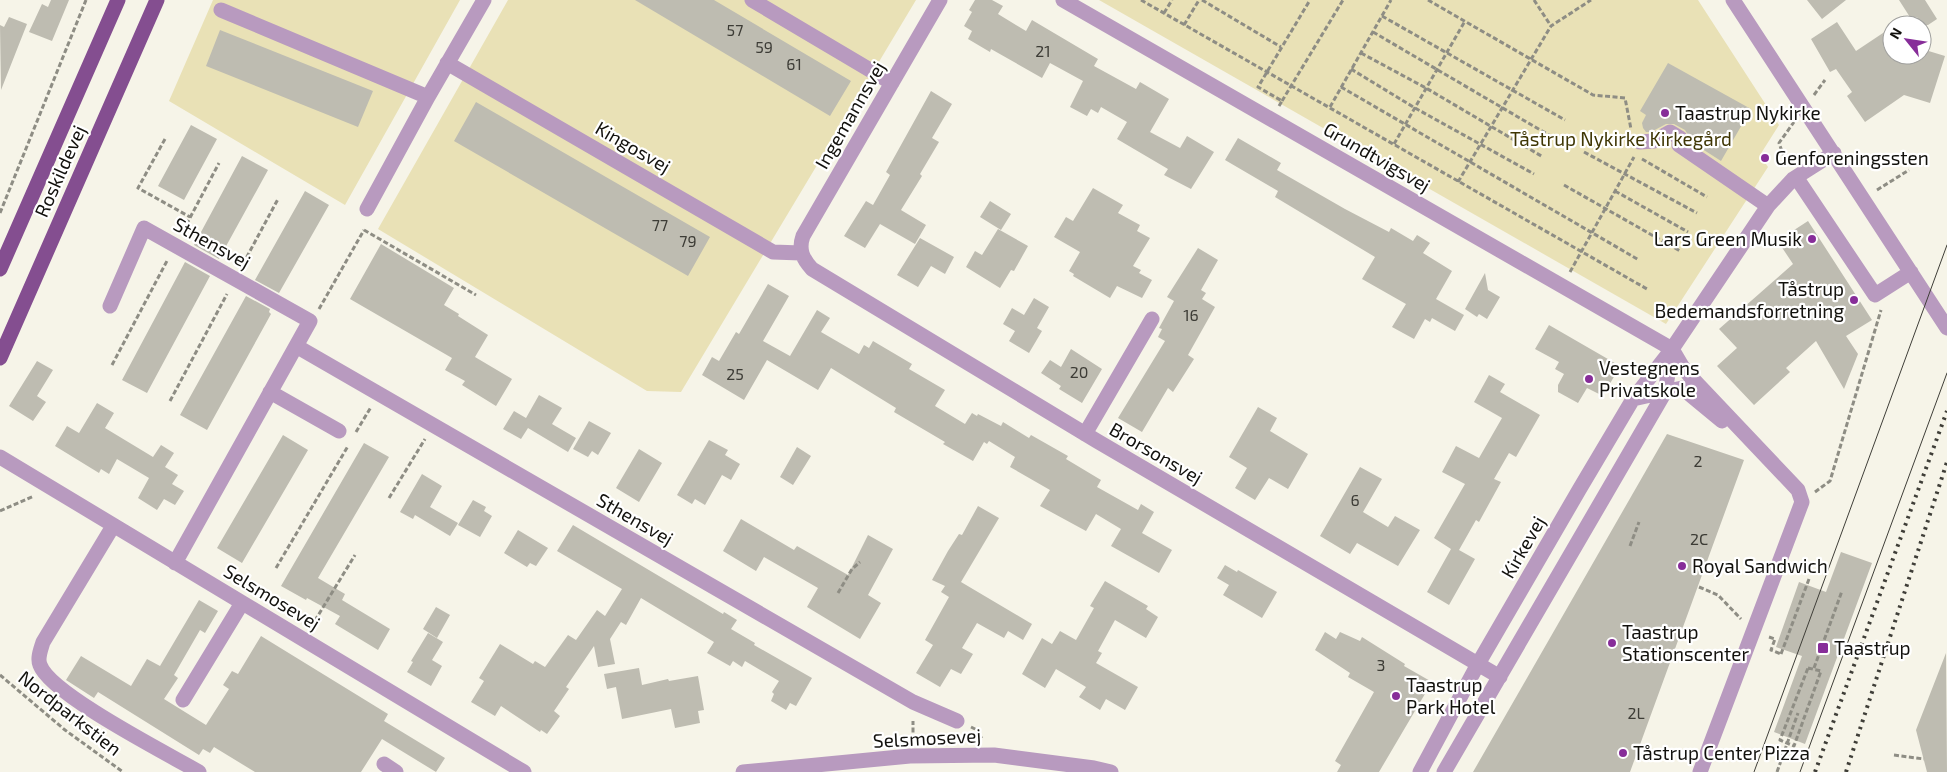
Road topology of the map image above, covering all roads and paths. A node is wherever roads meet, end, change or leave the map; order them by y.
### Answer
1 (86, 0) edge
2 (118, 0) edge
3 (157, 0) edge
4 (484, 0) edge
5 (752, 0) edge
6 (940, 0) edge
7 (1063, 0) edge
8 (1142, 0) edge
9 (1172, 0) edge
10 (1200, 0) edge
11 (1310, 0) edge
12 (1342, 0) edge
13 (1391, 0) edge
14 (1428, 0) edge
15 (1534, 0) edge
16 (1591, 0) edge
17 (1734, 0) edge
18 (220, 10) dead end
19 (1164, 13) junction
20 (1382, 16) junction
21 (1465, 21) junction
22 (1184, 24) junction
23 (1550, 26) junction
24 (1373, 32) junction
25 (1281, 47) junction
26 (1446, 52) junction
27 (1361, 53) junction
28 (1530, 58) junction
29 (447, 63) junction
30 (1351, 69) junction
31 (1436, 70) junction
32 (1266, 71) junction
33 (892, 83) junction
34 (1292, 86) junction
35 (1341, 87) junction
36 (1426, 88) junction
37 (1512, 90) junction
38 (428, 97) junction
39 (1282, 101) junction
40 (1330, 107) junction
41 (1414, 108) junction
42 (1501, 108) junction
43 (1271, 119) junction
44 (1565, 120) dead end
45 (1405, 125) junction
46 (1491, 126) junction
47 (165, 139) dead end
48 (1559, 141) dead end
49 (1640, 142) joint
50 (1394, 144) junction
51 (1481, 144) junction
52 (1584, 152) dead end
53 (1834, 153) junction
54 (1543, 157) dead end
55 (1470, 162) junction
56 (219, 163) dead end
57 (1909, 170) dead end
58 (1534, 174) dead end
59 (1625, 174) junction
60 (1793, 179) junction
61 (1893, 180) dead end
62 (1458, 182) junction
63 (1564, 185) dead end
64 (1615, 191) junction
65 (1708, 196) dead end
66 (278, 199) dead end
67 (1768, 206) junction
68 (1606, 208) junction
69 (367, 209) joint
70 (1697, 213) dead end
71 (0, 214) edge
72 (190, 217) junction
73 (364, 230) junction
74 (1688, 232) dead end
75 (1591, 233) junction
76 (175, 246) junction
77 (1680, 251) dead end
78 (1581, 252) junction
79 (802, 253) junction
80 (1639, 260) dead end
81 (0, 269) edge
82 (1911, 272) junction
83 (235, 279) junction
84 (1562, 285) junction
85 (1647, 289) dead end
86 (476, 295) dead end
87 (1875, 295) junction
88 (110, 306) dead end
89 (1152, 319) dead end
90 (310, 321) junction
91 (1947, 328) edge
92 (296, 346) junction
93 (1672, 348) junction
94 (0, 358) edge
95 (112, 364) dead end
96 (270, 392) junction
97 (1665, 392) junction
98 (379, 394) junction
99 (1634, 399) junction
100 (170, 401) dead end
101 (433, 425) junction
102 (339, 431) dead end
103 (1085, 434) junction
104 (354, 435) dead end
105 (349, 444) dead end
106 (0, 457) edge
107 (1770, 460) junction
108 (50, 488) junction
109 (390, 498) dead end
110 (1802, 502) junction
111 (0, 511) edge
112 (1639, 522) dead end
113 (114, 526) junction
114 (1630, 546) dead end
115 (355, 555) dead end
116 (860, 562) dead end
117 (175, 563) junction
118 (276, 568) dead end
119 (1809, 579) dead end
120 (1699, 587) dead end
121 (1842, 591) dead end
122 (838, 593) dead end
123 (242, 603) junction
124 (1753, 631) junction
125 (303, 639) junction
126 (1774, 651) dead end
127 (1478, 664) junction
128 (1814, 668) junction
129 (0, 675) edge
130 (1500, 677) junction
131 (183, 700) dead end
132 (913, 702) junction
133 (1798, 713) dead end
134 (957, 721) joint
135 (1788, 743) junction
136 (994, 755) junction
137 (1894, 755) dead end
138 (910, 756) junction
139 (1924, 759) dead end
140 (123, 772) edge
141 (199, 772) edge
142 (524, 772) edge
143 (743, 772) edge
144 (1111, 772) edge
145 (1420, 772) edge
146 (1444, 772) edge
147 (1700, 772) edge
148 (1777, 772) edge

1 - 71 path
2 - 81 main road, Roskildevej
3 - 94 main road, Roskildevej
4 - 29 street
5 - 33 street
6 - 33 street, Ingemannsvej
7 - 43 street, Grundtvigsvej
8 - 19 path
9 - 19 path
10 - 22 path
10 - 25 path
11 - 25 path
12 - 34 path
13 - 20 path
14 - 21 path
15 - 23 path
16 - 23 path
17 - 53 street
18 - 38 street
19 - 22 path
20 - 24 path
20 - 26 path
21 - 26 path
21 - 28 path
22 - 32 path
23 - 28 path
24 - 27 path
24 - 31 path
25 - 32 path
26 - 31 path
26 - 37 path
27 - 30 path
27 - 36 path
28 - 37 path
28 - 49 path
29 - 38 street
29 - 79 street, Kingosvej
30 - 35 path
30 - 41 path
31 - 36 path
31 - 42 path
32 - 34 path
32 - 39 path
33 - 79 street, Ingemannsvej
34 - 39 path
34 - 40 path
35 - 40 path
35 - 45 path
36 - 41 path
36 - 46 path
37 - 42 path
37 - 44 path
38 - 69 street
39 - 43 path
40 - 50 path
41 - 45 path
41 - 51 path
42 - 46 path
42 - 48 path
43 - 84 street, Grundtvigsvej
45 - 50 path
45 - 55 path
46 - 51 path
46 - 54 path
47 - 72 path
49 - 67 street
50 - 62 path
51 - 55 path
51 - 58 path
52 - 59 path
53 - 60 street, Kirkevej
53 - 82 street
55 - 62 path
55 - 75 path
56 - 72 path
57 - 61 path
59 - 64 path
59 - 65 path
59 - 70 path
60 - 67 street, Kirkevej
60 - 87 street
62 - 78 path
63 - 68 path
64 - 68 path
64 - 74 path
66 - 83 path
67 - 93 street, Kirkevej
68 - 75 path
68 - 77 path
69 - 73 path
72 - 76 path
73 - 86 path
73 - 90 path
75 - 78 path
75 - 80 path
76 - 83 street, Sthensvej
76 - 88 street, Sthensvej
76 - 95 path
78 - 84 path
78 - 85 path
79 - 103 street, Brorsonsvej
82 - 87 street
82 - 91 street
83 - 90 street, Sthensvej
83 - 100 path
84 - 93 street, Grundtvigsvej
87 - 110 path
89 - 103 street
90 - 92 street
92 - 96 street
92 - 98 street, Sthensvej
93 - 97 street, Kirkevej
93 - 99 street, Kirkevej
93 - 107 street
96 - 102 street
96 - 117 street
97 - 99 street
97 - 107 street
97 - 130 street, Kirkevej
98 - 101 street, Sthensvej
98 - 104 path
99 - 127 street, Kirkevej
101 - 109 path
101 - 132 street, Sthensvej
103 - 127 street, Brorsonsvej
105 - 118 path
106 - 108 street, Selsmosevej
107 - 110 street
108 - 111 path
108 - 113 street, Selsmosevej
110 - 124 street
112 - 114 path
113 - 117 street, Selsmosevej
113 - 141 street
115 - 125 path
116 - 122 path
117 - 123 street, Selsmosevej
119 - 126 path
120 - 124 path
121 - 128 path
123 - 125 street, Selsmosevej
123 - 131 street
124 - 147 street
125 - 142 street, Selsmosevej
127 - 130 street, Brorsonsvej
127 - 145 street, Kirkevej
128 - 135 path
128 - 135 path
129 - 140 path, Nordparkstien
130 - 146 street, Kirkevej
132 - 134 street, Sthensvej
132 - 138 path
133 - 135 path
134 - 136 path
135 - 148 path
136 - 138 street, Selsmosevej
136 - 144 street, Selsmosevej
137 - 139 path
138 - 143 street, Selsmosevej

